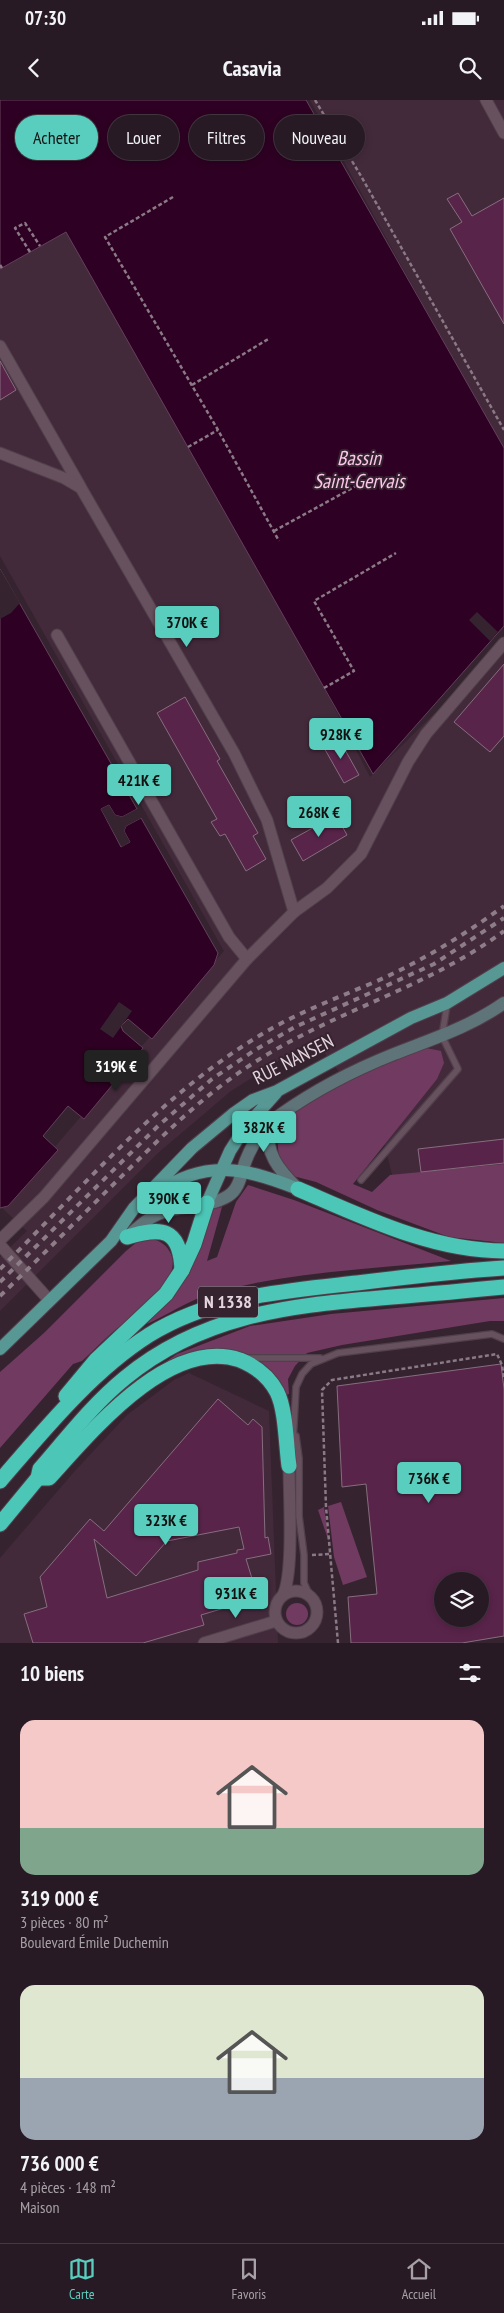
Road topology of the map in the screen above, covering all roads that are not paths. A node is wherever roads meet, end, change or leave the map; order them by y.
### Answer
1 (486, 100) edge
2 (504, 132) edge
3 (0, 346) edge
4 (0, 453) edge
5 (81, 488) junction
6 (57, 636) dead end
7 (504, 643) edge
8 (294, 912) junction
9 (247, 958) junction
10 (504, 968) edge
11 (447, 1003) junction
12 (504, 1003) edge
13 (442, 1036) junction
14 (277, 1091) junction
15 (269, 1124) junction
16 (221, 1170) junction
17 (242, 1170) junction
18 (361, 1180) dead end
19 (298, 1189) junction
20 (207, 1203) junction
21 (134, 1208) junction
22 (127, 1237) junction
23 (0, 1240) edge
24 (111, 1241) junction
25 (0, 1245) edge
26 (504, 1251) edge
27 (504, 1268) edge
28 (182, 1270) junction
29 (504, 1287) edge
30 (48, 1300) junction
31 (504, 1339) edge
32 (0, 1348) edge
33 (232, 1358) junction
34 (323, 1358) junction
35 (49, 1425) junction
36 (295, 1429) junction
37 (289, 1466) junction
38 (38, 1478) junction
39 (0, 1481) edge
40 (0, 1524) edge
41 (283, 1595) junction
42 (310, 1596) junction
43 (276, 1621) junction
44 (301, 1638) edge
45 (204, 1643) edge

1 - 2 street
3 - 5 street
4 - 5 street
5 - 8 street
6 - 9 street
7 - 8 street
8 - 9 street
9 - 23 street
10 - 11 main road, RUE NANSEN
11 - 13 lane
11 - 14 main road, RUE NANSEN
12 - 13 main road, RUE NANSEN
13 - 15 main road, RUE NANSEN
13 - 18 lane
14 - 16 main road
14 - 21 main road, RUE NANSEN
15 - 17 main road, RUE NANSEN
15 - 19 main road
16 - 17 main road
16 - 20 main road
16 - 21 main road
17 - 19 main road
17 - 20 main road, RUE NANSEN
19 - 26 highway
20 - 22 main road, RUE NANSEN
20 - 28 highway
21 - 24 main road, RUE NANSEN
22 - 24 main road
22 - 28 highway
24 - 30 main road, RUE NANSEN
25 - 30 street
27 - 35 highway, N 1338
28 - 35 highway
29 - 38 highway, N 1338
30 - 32 main road, RUE NANSEN
31 - 34 lane
33 - 34 lane
33 - 37 highway
33 - 38 highway
34 - 36 lane
35 - 39 highway, N 1338
36 - 37 lane
36 - 42 lane
37 - 41 street
38 - 40 highway, N 1338
41 - 42 street
41 - 43 street
42 - 44 street
43 - 44 street
43 - 45 street

